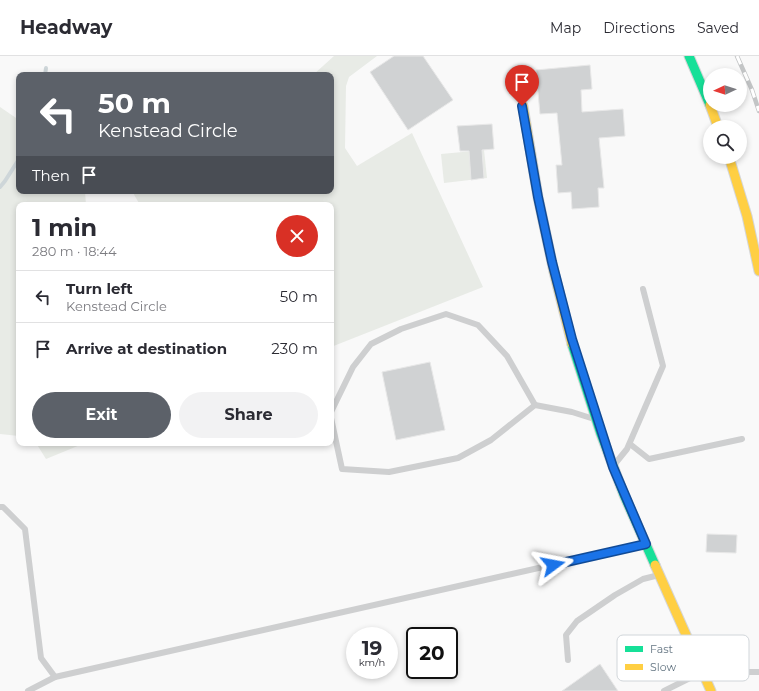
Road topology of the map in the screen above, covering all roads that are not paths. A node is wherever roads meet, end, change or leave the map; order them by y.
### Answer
1 (690, 56) edge
2 (703, 88) edge
3 (522, 106) dead end
4 (731, 164) edge
5 (759, 271) edge
6 (643, 289) dead end
7 (535, 405) junction
8 (334, 406) edge
9 (597, 420) junction
10 (334, 432) edge
11 (742, 439) dead end
12 (630, 444) junction
13 (613, 466) junction
14 (0, 507) edge
15 (646, 544) junction
16 (660, 574) junction
17 (686, 635) edge
18 (568, 660) dead end
19 (55, 677) junction
20 (684, 681) edge
21 (706, 681) edge
22 (28, 691) edge
23 (664, 691) edge
24 (711, 691) edge

1 - 2 street
3 - 9 street
4 - 5 street
6 - 12 lane
7 - 8 lane
7 - 9 lane
7 - 10 lane
9 - 13 street
11 - 12 lane
12 - 13 lane
13 - 15 street
14 - 19 lane
15 - 16 street
15 - 19 lane
16 - 17 street
16 - 18 lane
19 - 22 lane
20 - 23 lane
21 - 24 street

